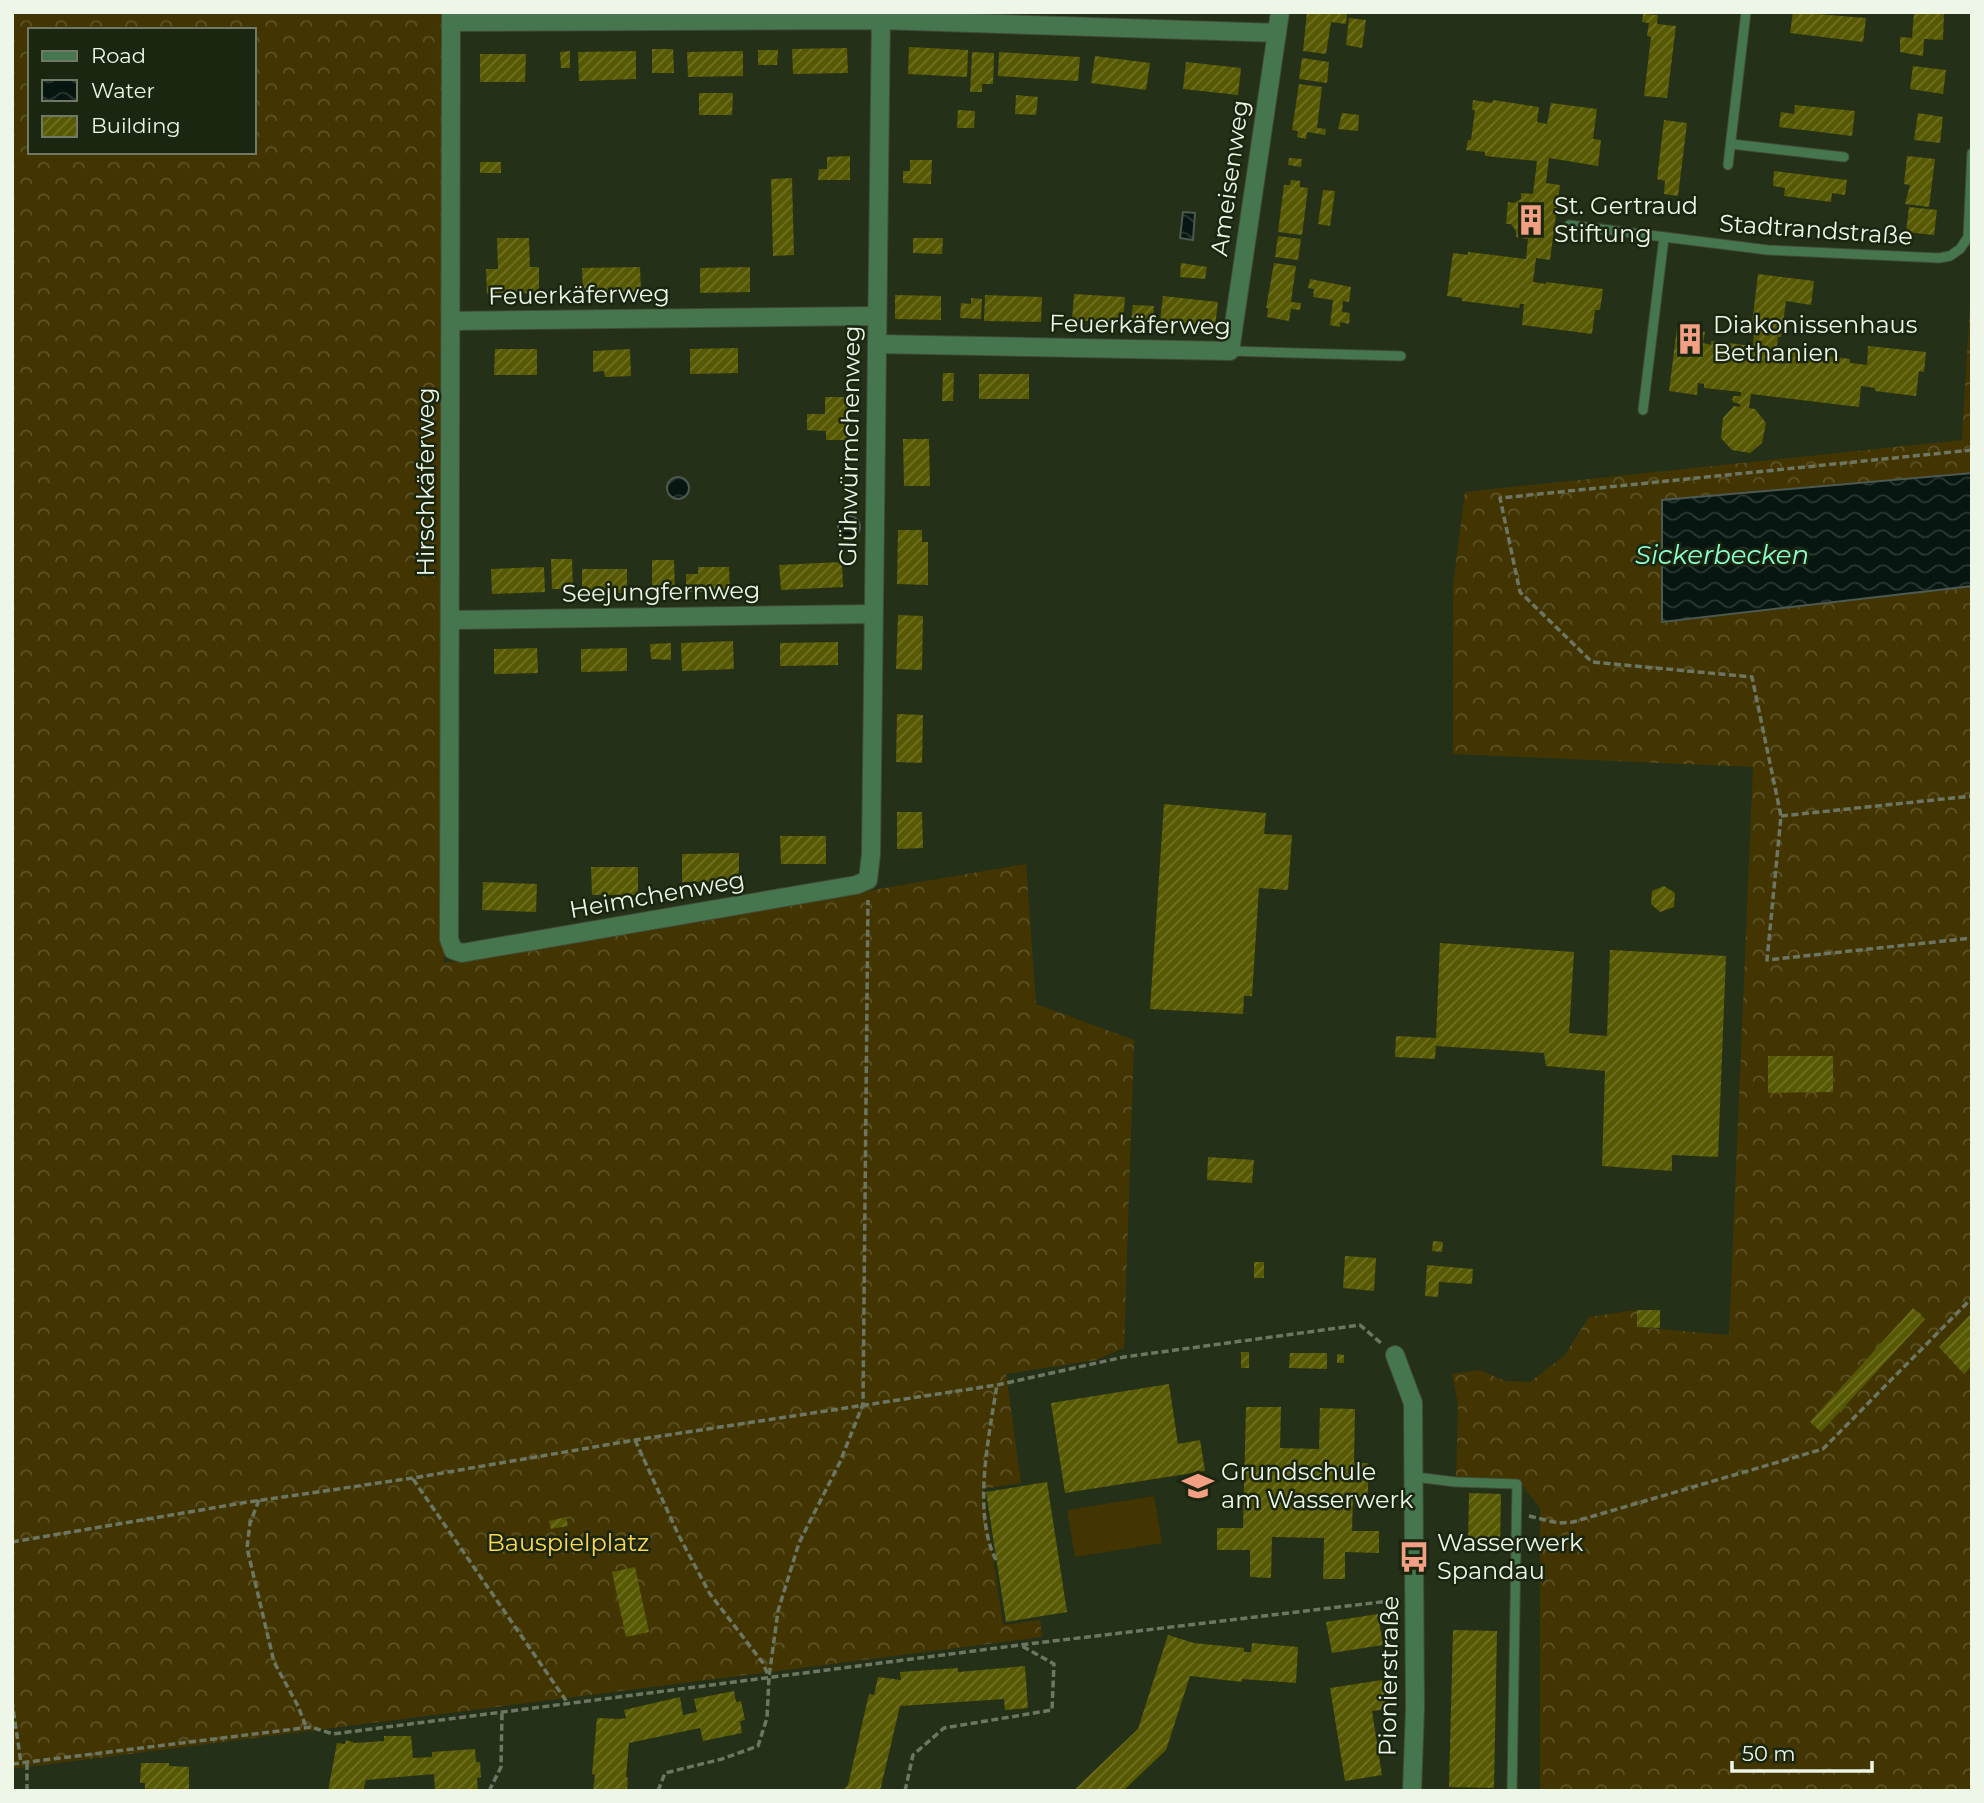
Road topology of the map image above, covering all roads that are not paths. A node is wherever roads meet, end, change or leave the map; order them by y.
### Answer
1 (1280, 12) edge
2 (1745, 12) edge
3 (881, 16) edge
4 (451, 17) edge
5 (1276, 33) junction
6 (1731, 144) junction
7 (1972, 153) edge
8 (1844, 158) dead end
9 (1728, 165) dead end
10 (1569, 225) dead end
11 (1664, 237) junction
12 (876, 316) junction
13 (451, 321) junction
14 (877, 344) junction
15 (1230, 351) junction
16 (1401, 356) dead end
17 (1643, 410) dead end
18 (873, 614) junction
19 (450, 620) junction
20 (869, 880) joint
21 (453, 950) joint
22 (1395, 1355) road end
23 (1415, 1477) junction
24 (1412, 1791) edge
25 (1512, 1791) edge

1 - 5 street, Ameisenweg
2 - 6 lane
3 - 4 street
3 - 5 street
3 - 12 street, Glühwürmchenweg
4 - 13 street, Hirschkäferweg
5 - 15 street, Ameisenweg
6 - 8 lane
6 - 9 lane
7 - 11 lane, Stadtrandstraße
10 - 11 lane, Stadtrandstraße
11 - 17 lane
12 - 13 street, Feuerkäferweg
12 - 14 street, Glühwürmchenweg
13 - 19 street, Hirschkäferweg
14 - 15 street, Feuerkäferweg
14 - 18 street, Glühwürmchenweg
15 - 16 lane, Feuerkäferweg
18 - 19 street, Seejungfernweg
18 - 20 street, Glühwürmchenweg
19 - 21 street, Hirschkäferweg
20 - 21 street, Heimchenweg
22 - 23 street, Pionierstraße
23 - 24 street, Pionierstraße
23 - 25 lane

